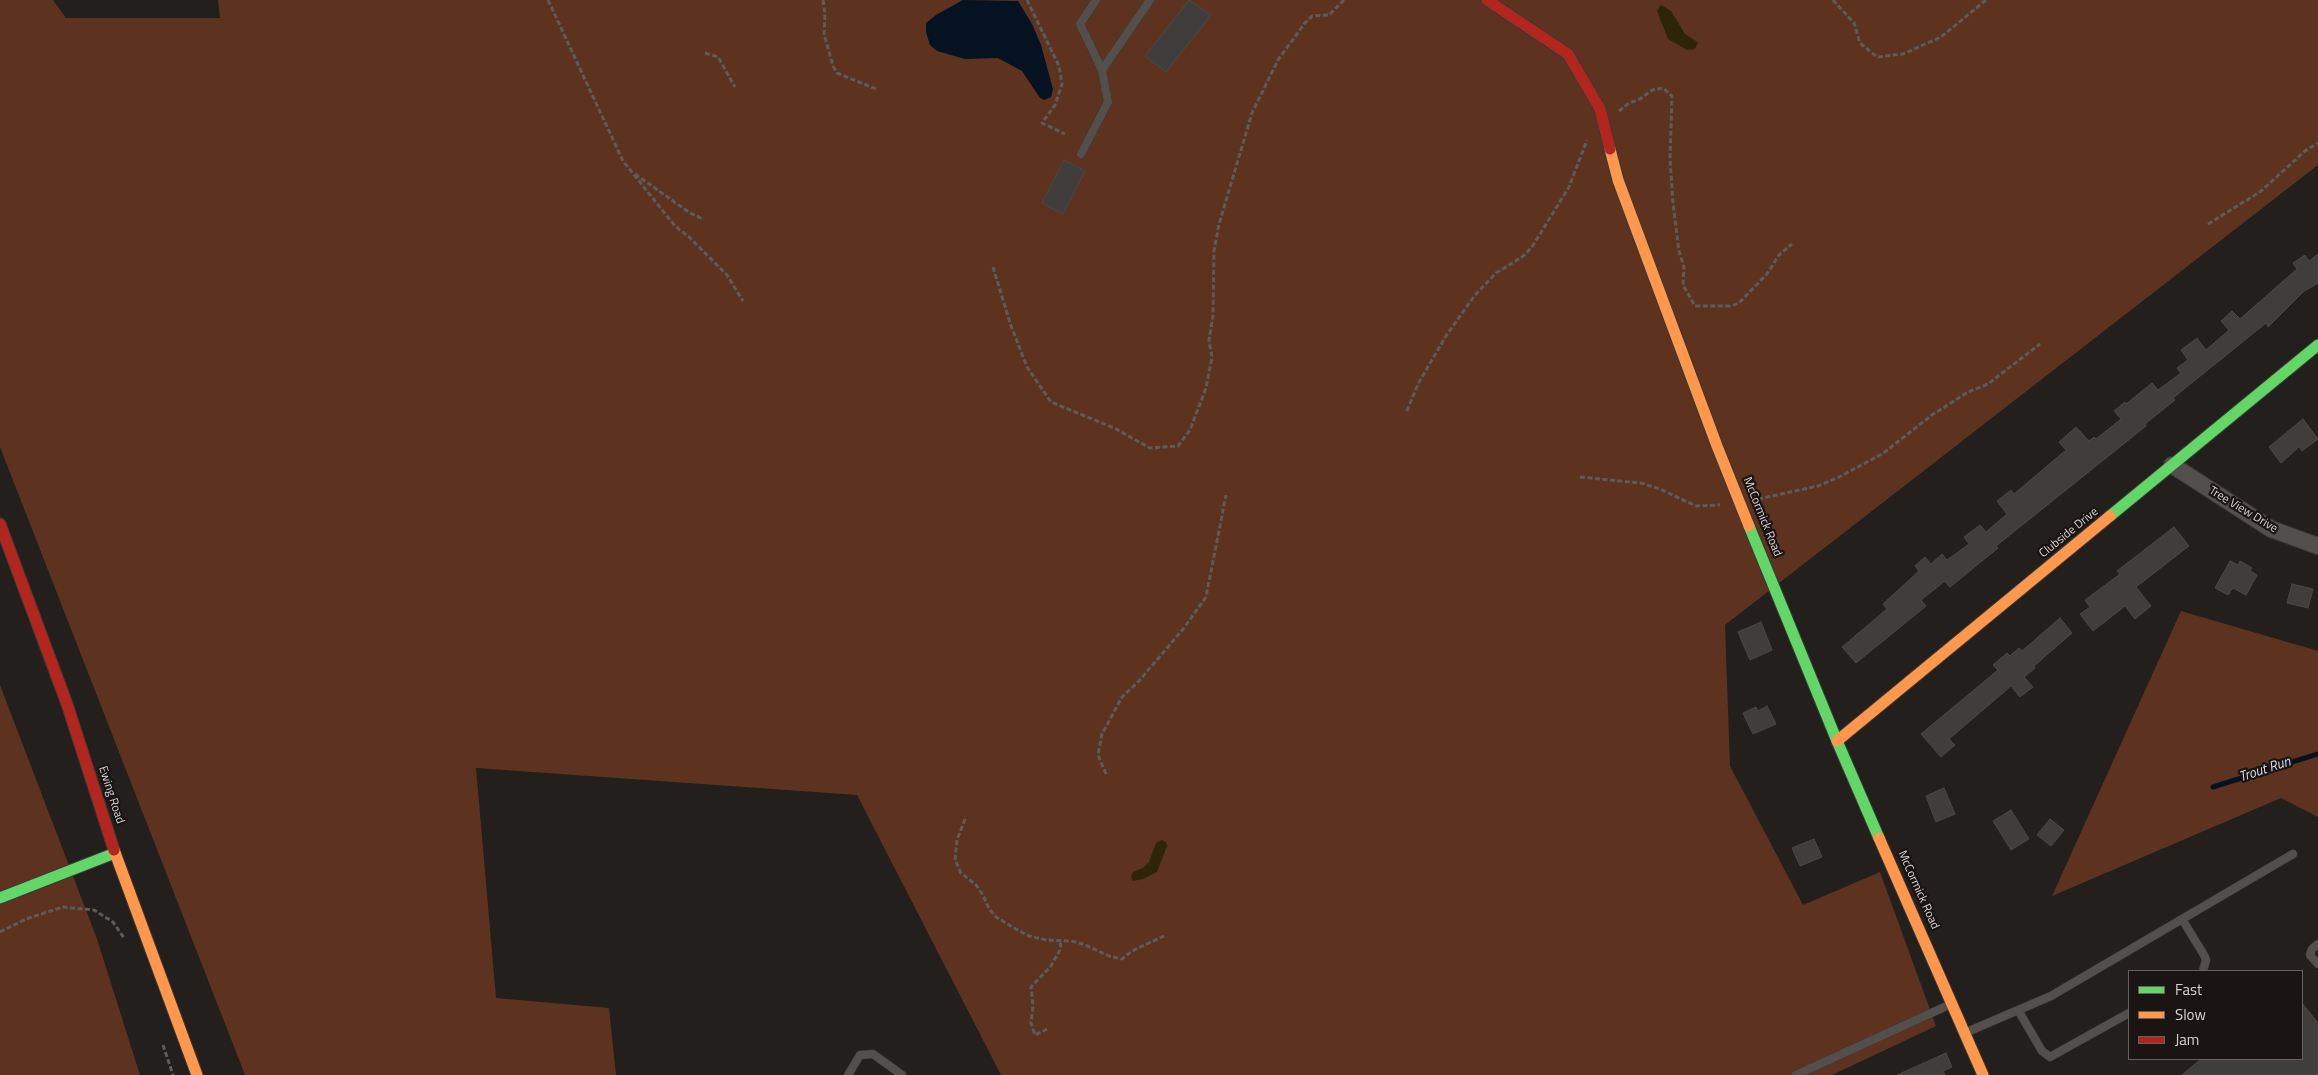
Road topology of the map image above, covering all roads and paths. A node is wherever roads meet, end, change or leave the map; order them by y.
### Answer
1 (548, 0) edge
2 (823, 0) edge
3 (1027, 0) edge
4 (1096, 0) edge
5 (1150, 0) edge
6 (1344, 0) edge
7 (1486, 0) edge
8 (1833, 0) edge
9 (1986, 0) edge
10 (705, 53) dead end
11 (1102, 70) junction
12 (734, 87) dead end
13 (876, 89) dead end
14 (1604, 124) junction
15 (1065, 134) dead end
16 (2318, 143) edge
17 (616, 147) junction
18 (1081, 154) dead end
19 (703, 219) dead end
20 (2208, 224) dead end
21 (1792, 244) dead end
22 (993, 267) dead end
23 (743, 301) dead end
24 (2040, 344) dead end
25 (2318, 345) edge
26 (1407, 411) dead end
27 (2172, 465) junction
28 (1580, 477) dead end
29 (1226, 496) dead end
30 (1742, 502) junction
31 (0, 524) edge
32 (2318, 546) edge
33 (1837, 741) junction
34 (1106, 774) dead end
35 (965, 819) dead end
36 (115, 853) junction
37 (2293, 854) dead end
38 (0, 898) edge
39 (2182, 919) junction
40 (0, 932) edge
41 (1166, 934) dead end
42 (126, 940) dead end
43 (1060, 941) junction
44 (2318, 944) edge
45 (2318, 964) edge
46 (2203, 970) edge
47 (1953, 1004) junction
48 (2018, 1010) junction
49 (2128, 1015) edge
50 (1047, 1029) dead end
51 (1965, 1033) junction
52 (162, 1041) dead end
53 (174, 1075) edge
54 (197, 1075) edge
55 (848, 1075) edge
56 (902, 1075) edge
57 (1796, 1075) edge
58 (1983, 1075) edge

1 - 17 path
2 - 13 path
3 - 15 path
4 - 11 lane
5 - 11 lane
6 - 22 path
7 - 14 street, McCormick Road
8 - 9 path
10 - 12 path
11 - 18 lane
14 - 21 path
14 - 26 path
14 - 30 street, McCormick Road
16 - 20 path
17 - 19 path
17 - 23 path
24 - 30 path
25 - 27 street, Clubside Drive
27 - 32 street, Tree View Drive
27 - 33 street, Clubside Drive
28 - 30 path
29 - 34 path
30 - 33 street, McCormick Road
31 - 36 street, Ewing Road
33 - 47 street, McCormick Road
35 - 43 path
36 - 38 street
36 - 54 street, Ewing Road
37 - 39 lane
39 - 46 lane
39 - 48 lane
40 - 42 path
41 - 43 path
43 - 50 path
44 - 45 lane
47 - 51 street, McCormick Road
47 - 57 lane
48 - 49 lane
48 - 51 lane
51 - 58 street, McCormick Road
52 - 53 path
55 - 56 lane

